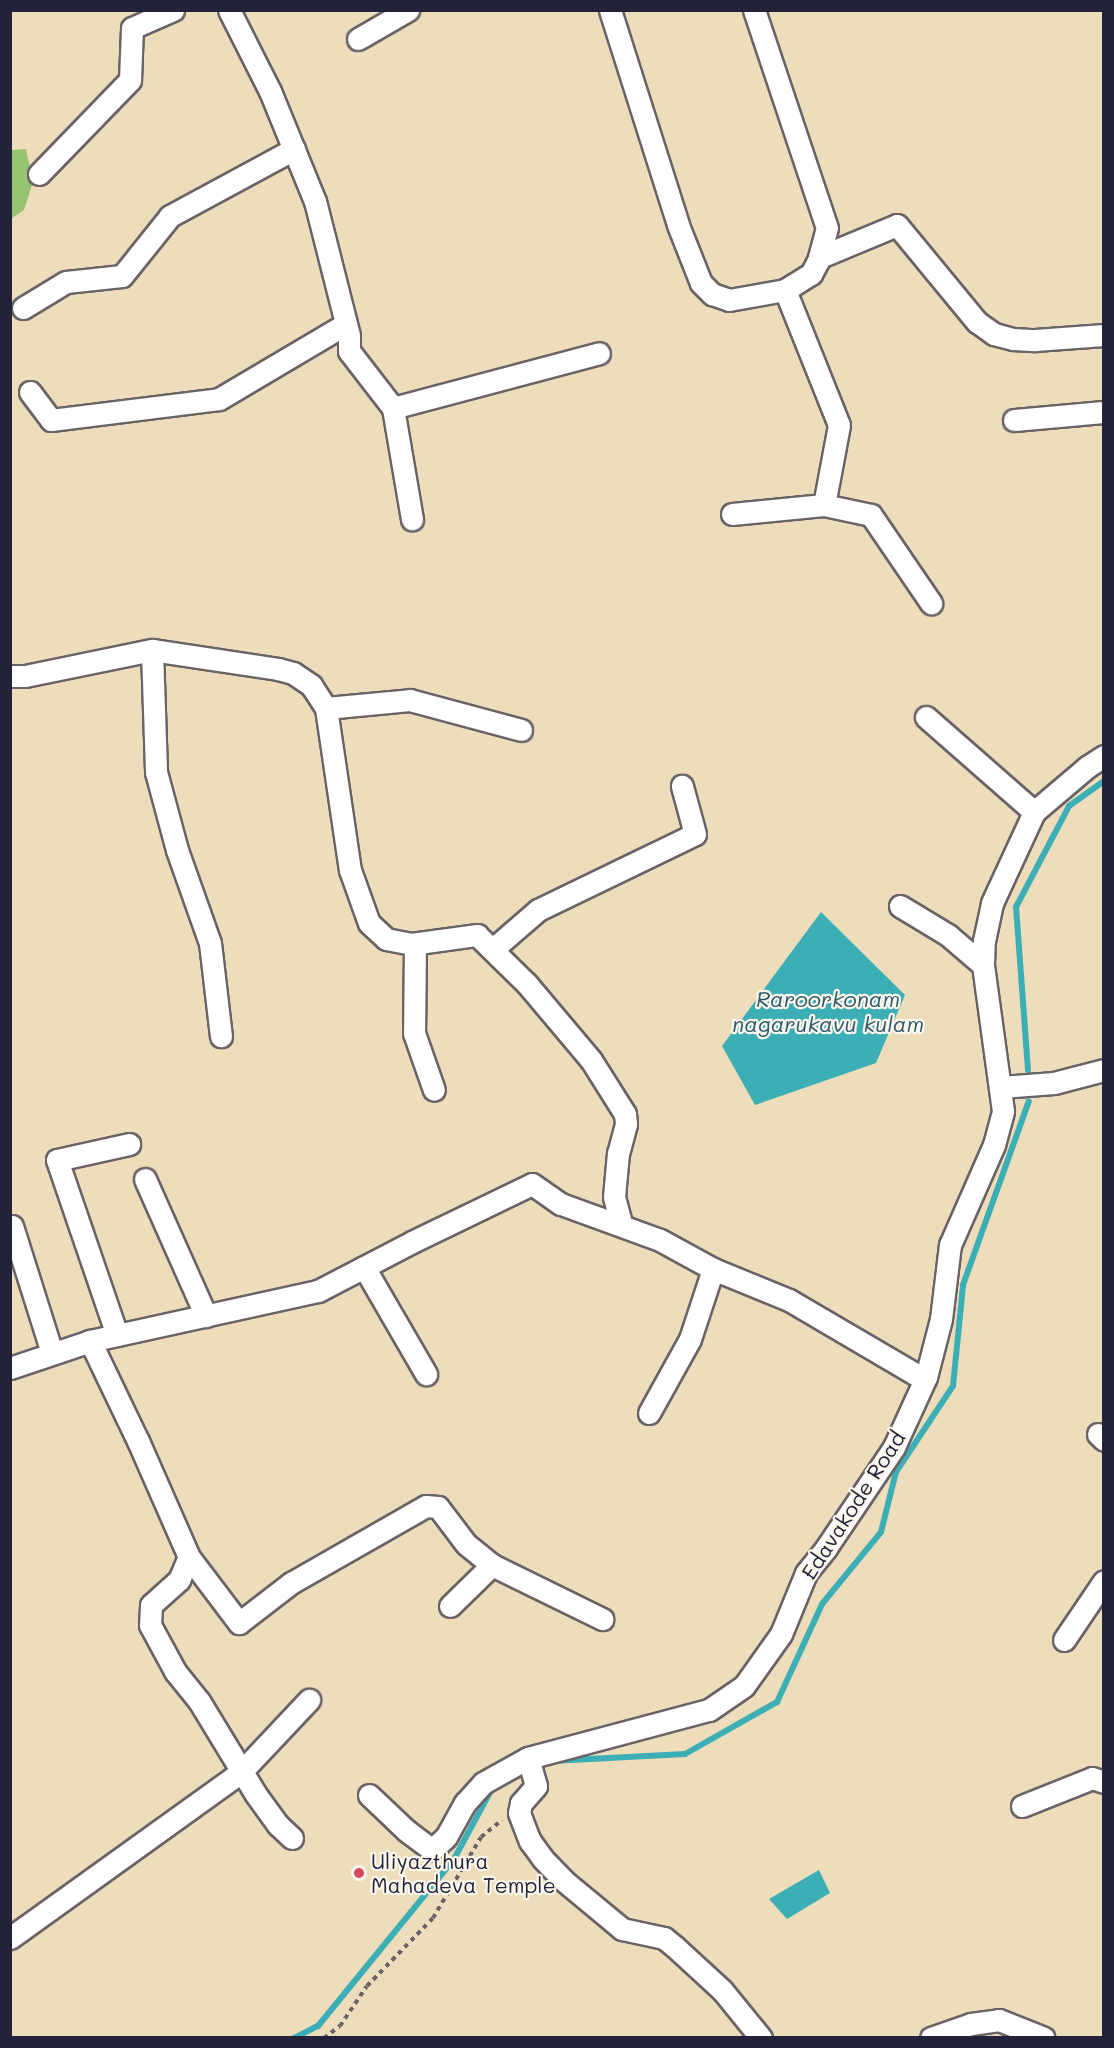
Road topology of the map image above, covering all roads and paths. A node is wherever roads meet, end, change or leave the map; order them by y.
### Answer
1 (173, 10) edge
2 (229, 10) edge
3 (408, 10) edge
4 (610, 10) edge
5 (754, 10) edge
6 (358, 39) dead end
7 (294, 149) junction
8 (39, 174) dead end
9 (820, 257) junction
10 (785, 290) junction
11 (22, 308) dead end
12 (346, 324) junction
13 (1104, 335) edge
14 (599, 353) dead end
15 (30, 392) dead end
16 (393, 408) junction
17 (1104, 412) edge
18 (1014, 420) dead end
19 (824, 505) junction
20 (732, 514) dead end
21 (412, 519) dead end
22 (931, 603) dead end
23 (152, 650) junction
24 (10, 676) edge
25 (326, 708) junction
26 (926, 717) dead end
27 (521, 730) dead end
28 (1104, 756) edge
29 (682, 786) dead end
30 (1034, 813) junction
31 (900, 906) dead end
32 (415, 944) junction
33 (493, 949) junction
34 (983, 965) junction
35 (221, 1036) dead end
36 (1104, 1070) edge
37 (1001, 1087) junction
38 (434, 1090) dead end
39 (129, 1144) dead end
40 (145, 1179) dead end
41 (621, 1224) junction
42 (12, 1226) dead end
43 (364, 1267) junction
44 (713, 1269) junction
45 (206, 1316) junction
46 (117, 1335) junction
47 (90, 1341) junction
48 (52, 1353) junction
49 (10, 1368) edge
50 (426, 1374) dead end
51 (926, 1377) junction
52 (649, 1413) dead end
53 (189, 1557) junction
54 (492, 1565) junction
55 (1104, 1581) edge
56 (450, 1606) dead end
57 (602, 1619) dead end
58 (1064, 1640) dead end
59 (309, 1700) dead end
60 (529, 1761) junction
61 (242, 1771) junction
62 (1104, 1782) edge
63 (369, 1795) dead end
64 (521, 1803) junction
65 (1022, 1806) dead end
66 (292, 1838) dead end
67 (10, 1938) edge
68 (324, 2037) edge
69 (761, 2037) edge
70 (931, 2037) edge
71 (1044, 2037) edge

1 - 8 street
2 - 7 street
3 - 6 street
4 - 10 street
5 - 9 street
7 - 11 street
7 - 12 street
9 - 10 street
9 - 13 street
10 - 19 street
12 - 15 street
12 - 16 street
14 - 16 street
16 - 21 street
17 - 18 street
19 - 20 street
19 - 22 street
23 - 24 street
23 - 25 street
23 - 35 street
25 - 27 street
25 - 32 street
26 - 30 street
28 - 30 street
29 - 33 street
30 - 34 street, Edavakode Road
31 - 34 street
32 - 33 street
32 - 38 street
33 - 41 street
34 - 37 street, Edavakode Road
36 - 37 street
37 - 51 street, Edavakode Road
39 - 46 street
40 - 45 street
41 - 43 street
41 - 44 street
42 - 48 street
43 - 45 street
43 - 50 street
44 - 51 street
44 - 52 street
45 - 46 street
46 - 47 street
47 - 48 street
47 - 53 street
48 - 49 street
51 - 60 street, Edavakode Road
53 - 54 street
53 - 61 street
54 - 56 street
54 - 57 street
55 - 58 street
59 - 61 street
60 - 63 street, Edavakode Road
60 - 64 street
61 - 66 street
61 - 67 street
62 - 65 street
64 - 68 path
64 - 69 street
70 - 71 street

